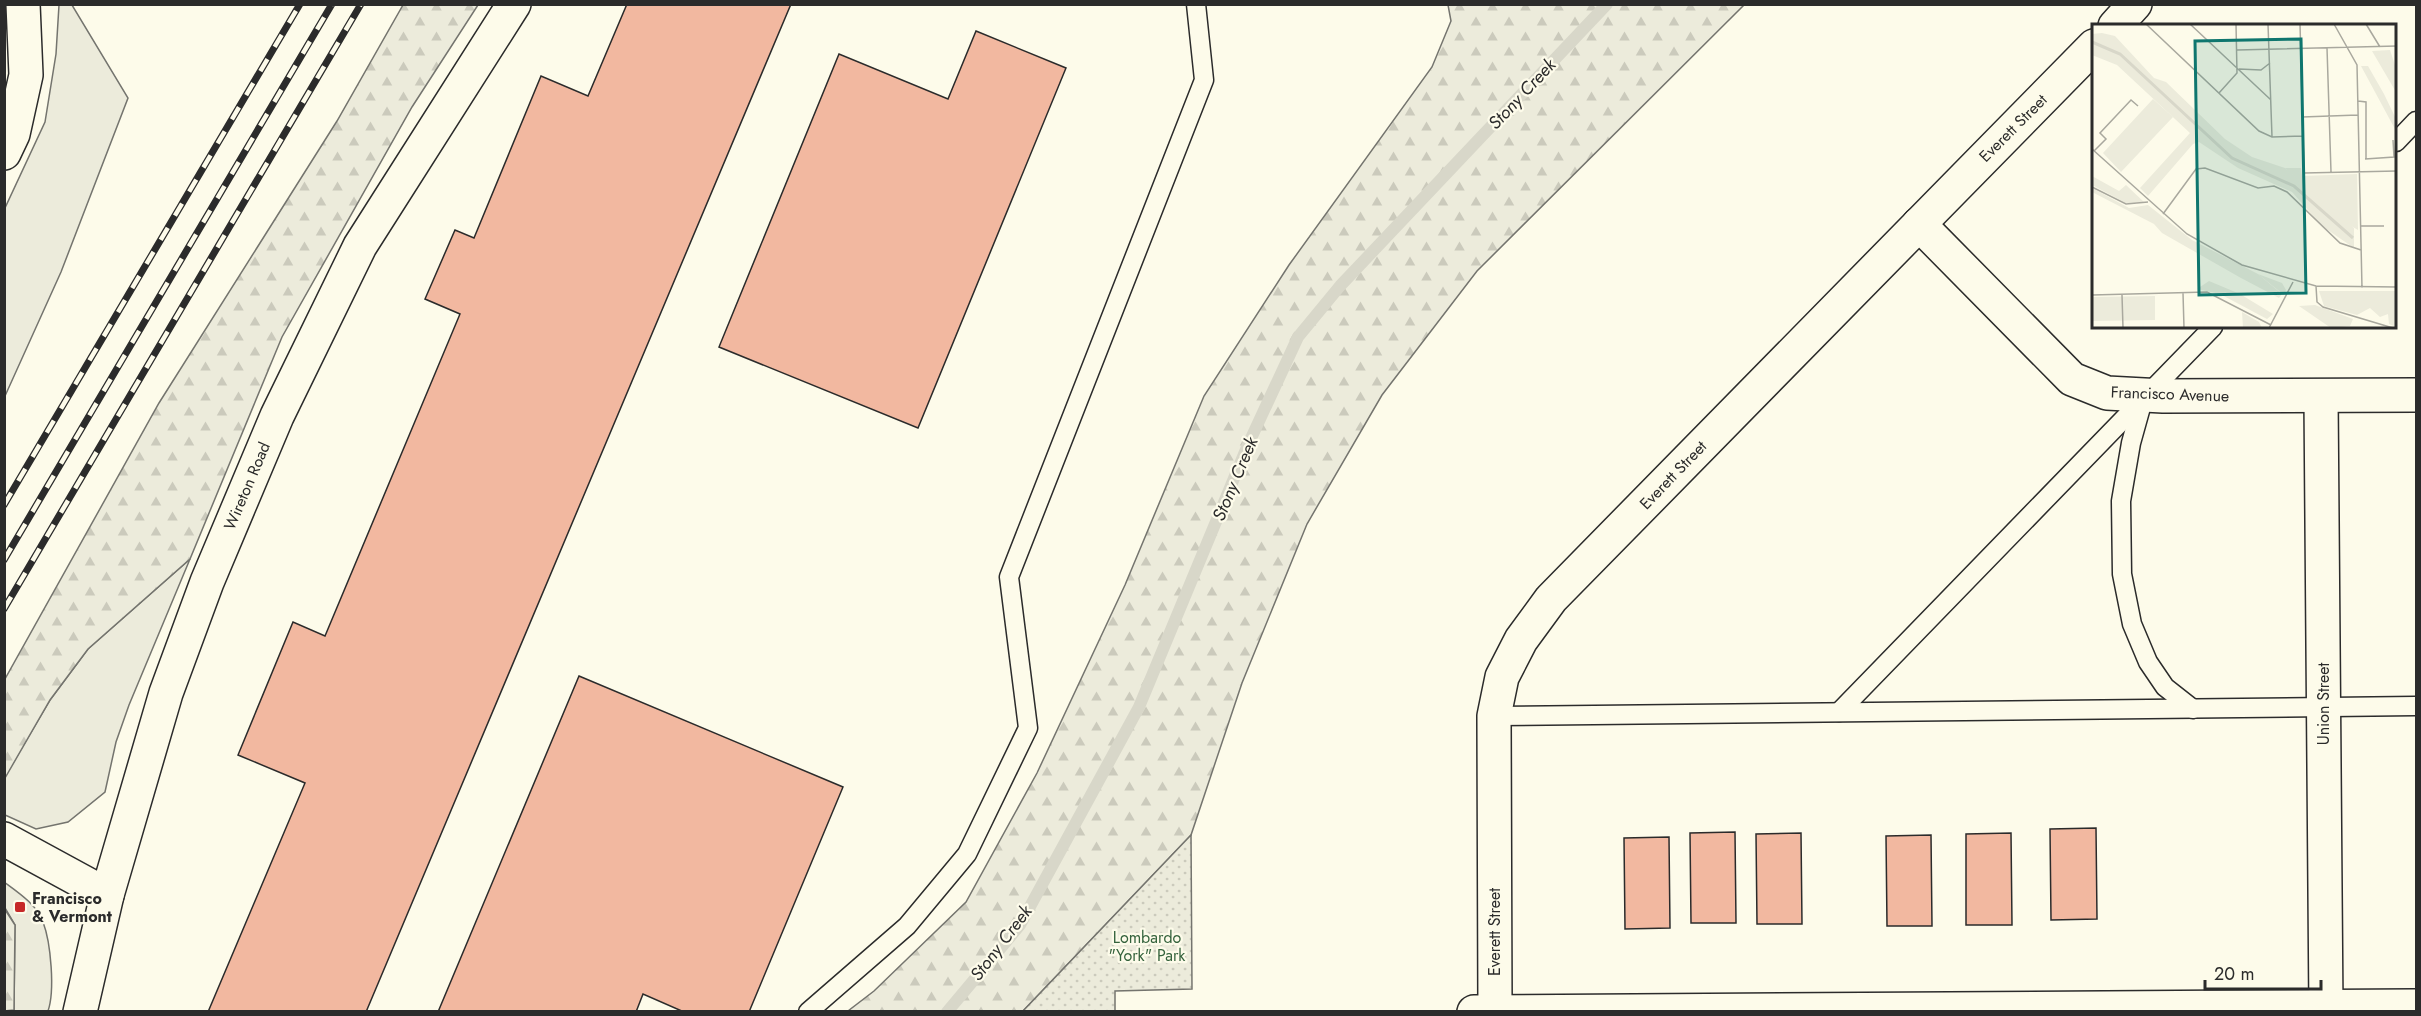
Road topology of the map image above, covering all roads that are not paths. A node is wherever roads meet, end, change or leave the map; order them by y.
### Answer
1 (23, 4) edge
2 (514, 4) edge
3 (1197, 4) edge
4 (2135, 4) edge
5 (2117, 24) edge
6 (2092, 48) edge
7 (2416, 121) edge
8 (2397, 141) edge
9 (4, 153) edge
10 (1919, 224) junction
11 (2212, 328) edge
12 (2416, 395) edge
13 (2145, 396) junction
14 (2321, 397) junction
15 (2416, 706) edge
16 (2324, 707) junction
17 (2193, 709) junction
18 (1839, 712) junction
19 (1494, 716) junction
20 (4, 839) edge
21 (107, 895) junction
22 (2416, 1006) edge
23 (2326, 1009) edge
24 (80, 1011) edge
25 (808, 1011) edge
26 (1474, 1011) edge
27 (1495, 1011) edge
28 (1680, 1011) edge

1 - 9 street
2 - 21 street, Wireton Road
3 - 25 lane
4 - 5 street
6 - 10 street, Everett Street
7 - 8 lane
10 - 13 street, Francisco Avenue
10 - 19 street, Everett Street
11 - 13 lane
12 - 14 street, Francisco Avenue
13 - 14 street, Francisco Avenue
13 - 17 lane
13 - 18 lane
14 - 16 street, Union Street
15 - 16 lane
16 - 17 lane
16 - 23 street, Union Street
17 - 18 lane
18 - 19 lane
19 - 27 street, Everett Street
20 - 21 street
21 - 24 street, Wireton Road
22 - 23 street
23 - 28 street
26 - 27 street
27 - 28 street

